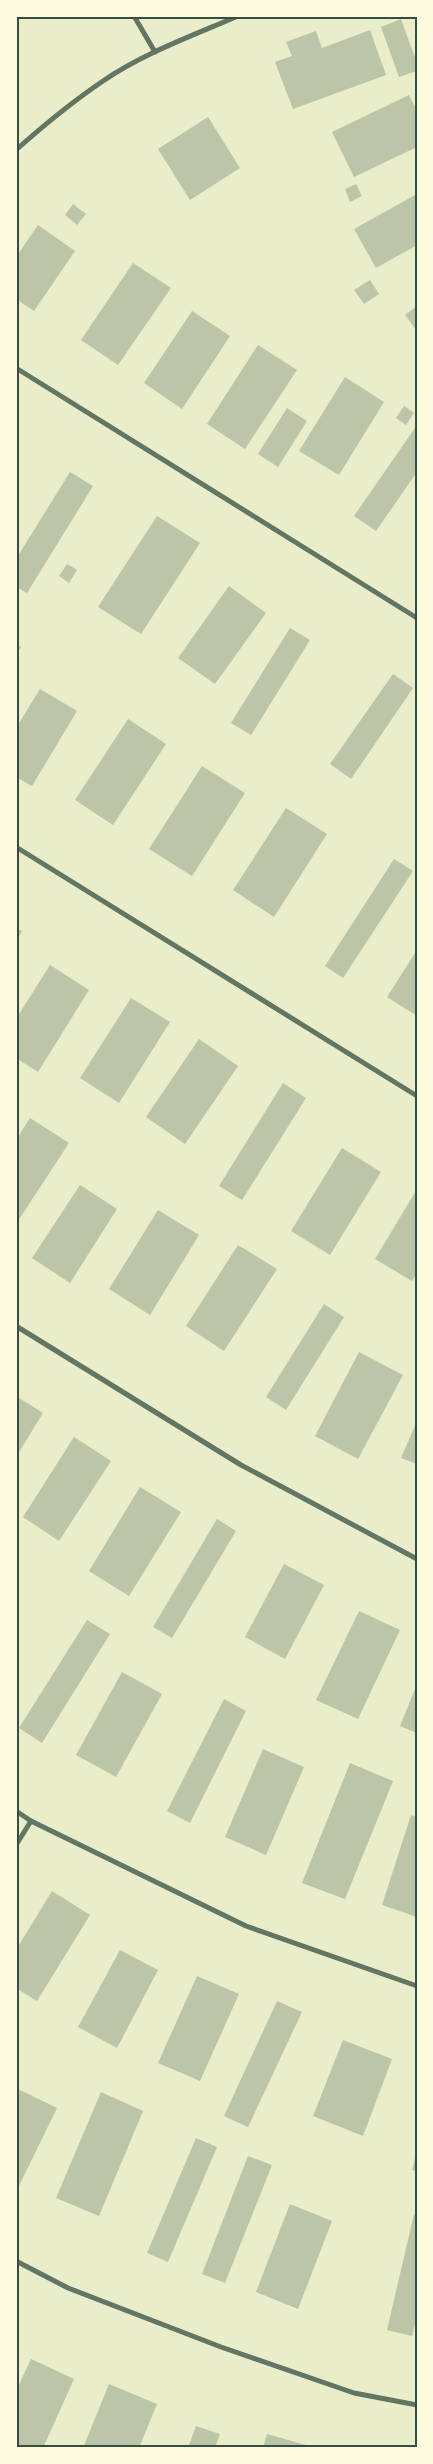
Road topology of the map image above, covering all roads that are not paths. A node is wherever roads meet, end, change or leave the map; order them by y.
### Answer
1 (134, 16) edge
2 (238, 16) edge
3 (155, 52) junction
4 (16, 150) edge
5 (16, 368) edge
6 (417, 618) edge
7 (16, 847) edge
8 (417, 1096) edge
9 (16, 1326) edge
10 (417, 1559) edge
11 (16, 1811) edge
12 (31, 1821) junction
13 (16, 1845) edge
14 (417, 1986) edge
15 (16, 2262) edge
16 (417, 2405) edge

1 - 3 street
2 - 3 street
3 - 4 street
5 - 6 street
7 - 8 street
9 - 10 street
11 - 12 street
12 - 13 street
12 - 14 street
15 - 16 street

